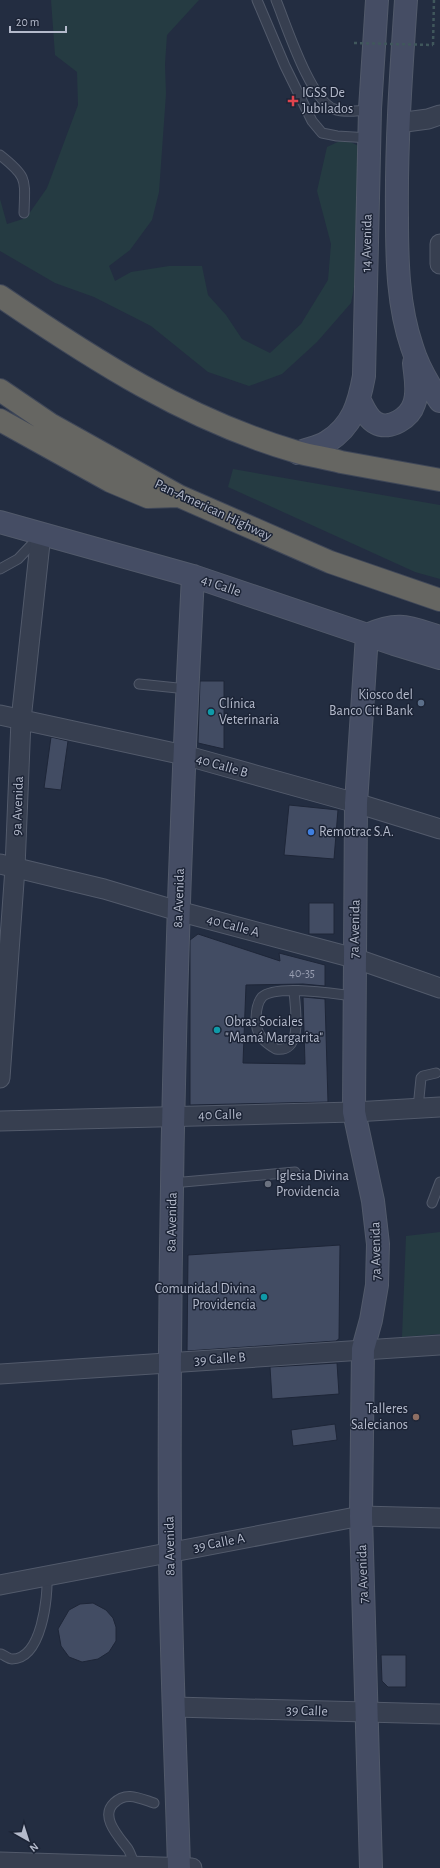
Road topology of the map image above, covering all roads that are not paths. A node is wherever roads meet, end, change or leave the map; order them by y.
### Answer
1 (257, 0) edge
2 (276, 0) edge
3 (377, 0) edge
4 (406, 0) edge
5 (370, 109) junction
6 (440, 115) edge
7 (398, 123) junction
8 (370, 138) junction
9 (0, 155) edge
10 (24, 213) dead end
11 (440, 244) edge
12 (440, 264) edge
13 (0, 296) edge
14 (412, 348) junction
15 (0, 390) edge
16 (360, 401) junction
17 (440, 401) edge
18 (0, 420) edge
19 (298, 452) junction
20 (440, 480) edge
21 (179, 496) junction
22 (0, 522) edge
23 (41, 534) junction
24 (0, 569) edge
25 (193, 576) junction
26 (440, 600) edge
27 (367, 635) junction
28 (440, 636) edge
29 (440, 658) edge
30 (139, 684) dead end
31 (187, 689) junction
32 (0, 715) edge
33 (21, 720) junction
34 (184, 755) junction
35 (356, 803) junction
36 (440, 829) edge
37 (8, 866) edge
38 (178, 911) junction
39 (354, 958) junction
40 (440, 988) edge
41 (294, 991) junction
42 (354, 996) junction
43 (436, 1073) dead end
44 (0, 1078) edge
45 (440, 1107) edge
46 (418, 1108) junction
47 (354, 1112) junction
48 (173, 1116) junction
49 (0, 1121) edge
50 (295, 1172) dead end
51 (440, 1182) edge
52 (172, 1183) junction
53 (432, 1203) dead end
54 (440, 1345) edge
55 (363, 1349) junction
56 (170, 1363) junction
57 (0, 1374) edge
58 (362, 1516) junction
59 (440, 1518) edge
60 (170, 1553) junction
61 (47, 1576) junction
62 (0, 1586) edge
63 (1, 1654) edge
64 (175, 1707) junction
65 (367, 1713) junction
66 (440, 1714) edge
67 (154, 1803) dead end
68 (0, 1862) edge
69 (135, 1866) junction
70 (179, 1868) edge
71 (192, 1868) edge
72 (372, 1868) edge

1 - 8 lane
2 - 5 lane
3 - 5 main road, 14 Avenida
4 - 7 main road, 14 Avenida
5 - 8 main road, 14 Avenida
6 - 7 street
7 - 14 main road, 14 Avenida
8 - 16 main road, 14 Avenida
9 - 10 lane
11 - 12 street
13 - 19 highway
14 - 16 main road
14 - 17 main road, 14 Avenida
15 - 21 highway, Pan-American Highway
16 - 19 main road, 14 Avenida
18 - 21 highway
19 - 20 highway
21 - 26 highway, Pan-American Highway
22 - 23 main road, 41 Calle
23 - 24 lane
23 - 25 main road, 41 Calle
23 - 33 street, 9a Avenida
25 - 27 main road, 41 Calle
25 - 31 main road, 8a Avenida
27 - 28 main road
27 - 29 main road, 41 Calle
27 - 35 main road, 7a Avenida
30 - 31 lane
31 - 34 main road, 8a Avenida
32 - 33 street, 40 Calle B
33 - 34 street, 40 Calle B
33 - 37 street, 9a Avenida
34 - 35 street, 40 Calle B
34 - 38 main road, 8a Avenida
35 - 36 street, 40 Calle B
35 - 39 main road, 7a Avenida
37 - 38 street, 40 Calle A
37 - 44 street, 9a Avenida
38 - 39 street, 40 Calle A
38 - 48 main road, 8a Avenida
39 - 40 street, 40 Calle A
39 - 42 main road, 7a Avenida
41 - 41 lane
41 - 42 lane
42 - 47 main road, 7a Avenida
43 - 46 lane
45 - 46 street, 40 Calle
46 - 47 street, 40 Calle
47 - 48 street, 40 Calle
47 - 55 main road, 7a Avenida
48 - 49 street, 40 Calle
48 - 52 main road, 8a Avenida
50 - 52 lane
51 - 53 lane
52 - 56 main road, 8a Avenida
54 - 55 street, 39 Calle B
55 - 56 street, 39 Calle B
55 - 58 main road, 7a Avenida
56 - 57 street, 39 Calle B
56 - 60 main road, 8a Avenida
58 - 59 street, 39 Calle A
58 - 60 street, 39 Calle A
58 - 65 main road, 7a Avenida
60 - 61 street, 39 Calle A
60 - 64 main road, 8a Avenida
61 - 62 street, 39 Calle A
61 - 63 lane
64 - 65 street, 39 Calle
64 - 70 main road, 8a Avenida
65 - 66 street, 39 Calle
65 - 72 main road, 7a Avenida
67 - 69 lane
68 - 69 street
69 - 70 street
70 - 71 street

